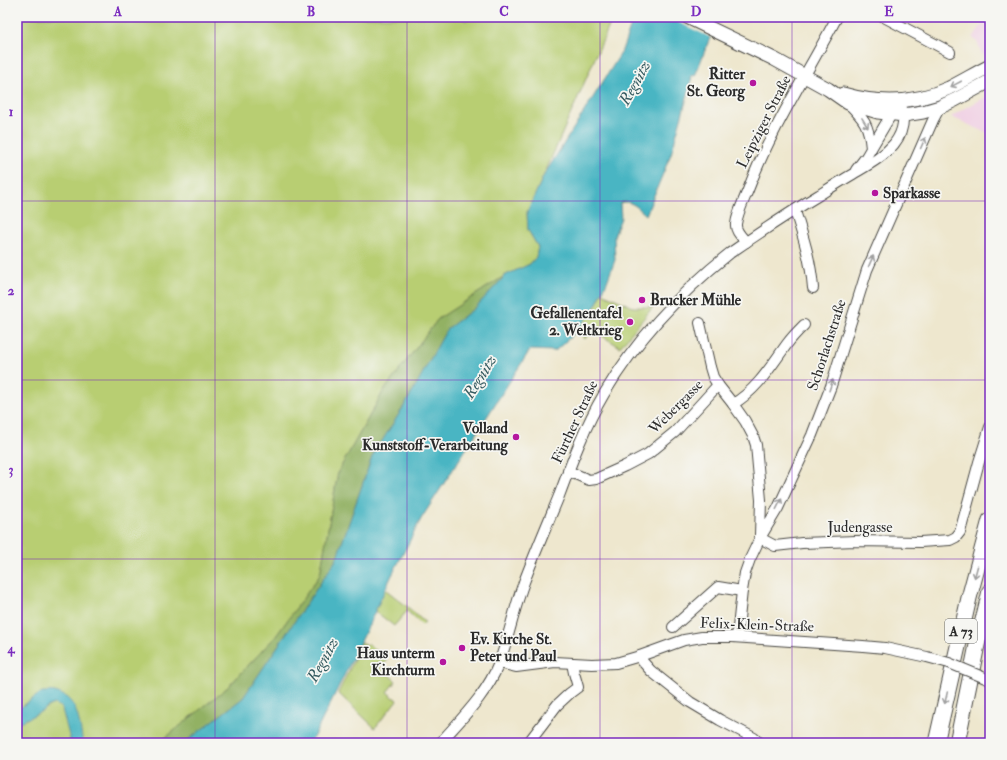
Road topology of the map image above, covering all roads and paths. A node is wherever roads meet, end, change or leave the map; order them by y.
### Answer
1 (687, 17) edge
2 (837, 17) edge
3 (884, 17) edge
4 (950, 52) dead end
5 (990, 66) edge
6 (804, 76) junction
7 (990, 81) edge
8 (828, 89) junction
9 (900, 101) junction
10 (848, 103) junction
11 (940, 106) junction
12 (898, 115) junction
13 (871, 148) junction
14 (853, 174) junction
15 (795, 211) junction
16 (746, 242) junction
17 (813, 288) dead end
18 (700, 323) dead end
19 (804, 325) dead end
20 (718, 385) junction
21 (733, 404) junction
22 (990, 427) edge
23 (568, 471) junction
24 (990, 520) edge
25 (760, 538) junction
26 (742, 591) junction
27 (990, 591) edge
28 (673, 628) dead end
29 (737, 637) junction
30 (640, 656) junction
31 (499, 663) junction
32 (572, 663) junction
33 (990, 680) edge
34 (443, 742) edge
35 (528, 743) edge
36 (760, 743) edge
37 (936, 743) edge
38 (957, 743) edge

1 - 6 main road
2 - 6 street, Leipziger Straße
3 - 4 street
5 -> 9 main road
6 - 8 main road
6 - 16 street, Leipziger Straße
7 - 11 main road
8 - 9 main road
8 - 10 main road
9 - 12 street, Fürther Straße
10 - 12 main road
10 -> 13 street
11 - 12 main road
25 -> 11 street, Schorlachstraße
12 - 13 street, Fürther Straße
12 - 14 street, Fürther Straße
13 - 14 street, Fürther Straße
14 - 15 street, Fürther Straße
15 - 16 street, Fürther Straße
15 - 17 street
16 - 23 street, Fürther Straße
18 - 20 street
19 - 21 street
20 - 21 street
20 - 23 street, Webergasse
21 - 25 street
22 - 25 street, Judengasse
23 - 31 street, Fürther Straße
24 -> 37 highway, A 73
25 - 26 street, Schorlachstraße
26 - 28 street
26 - 29 street, Schorlachstraße
27 - 38 highway, A 73
29 - 30 street, Felix-Klein-Straße
29 - 33 street, Felix-Klein-Straße, bridge
30 - 32 street, Felix-Klein-Straße
30 - 36 street
31 - 32 street, Felix-Klein-Straße
31 - 34 street, Fürther Straße
32 - 35 street

